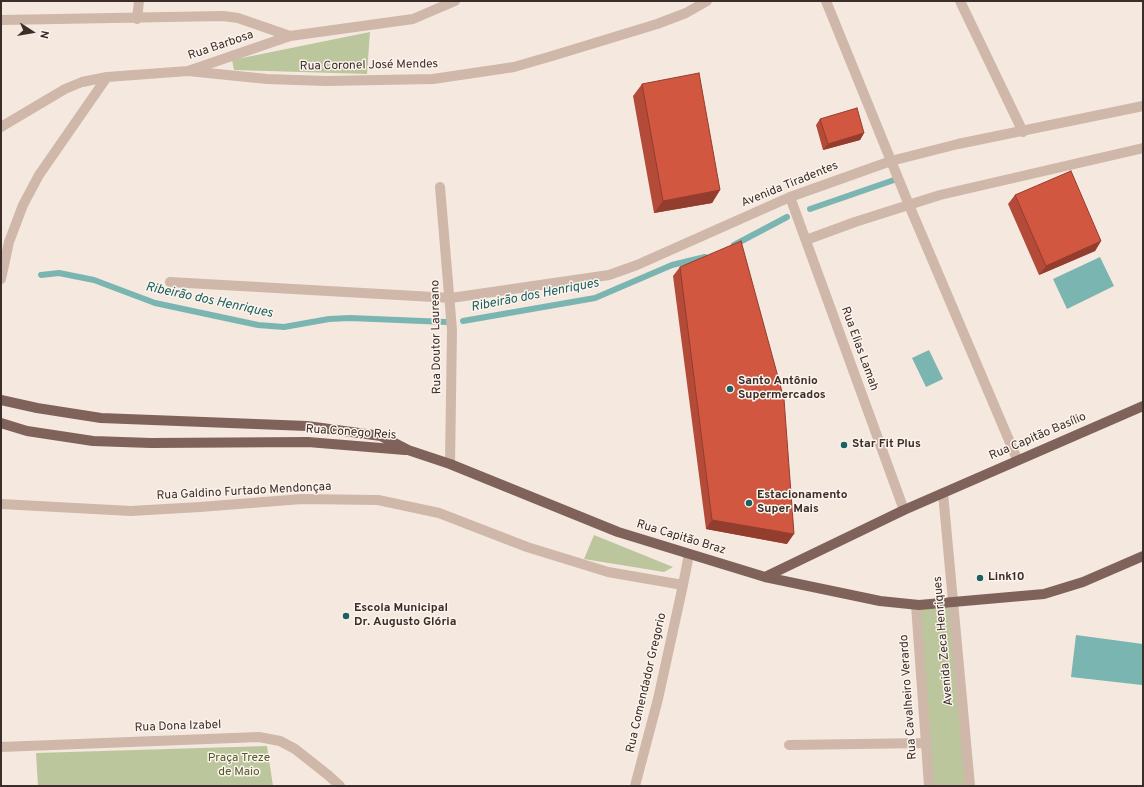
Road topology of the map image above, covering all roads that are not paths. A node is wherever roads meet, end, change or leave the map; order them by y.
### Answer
1 (139, 1) edge
2 (456, 1) edge
3 (707, 1) edge
4 (826, 1) edge
5 (960, 1) edge
6 (137, 19) junction
7 (1, 20) edge
8 (290, 36) junction
9 (188, 71) junction
10 (108, 77) junction
11 (1143, 106) edge
12 (1, 127) edge
13 (1023, 132) junction
14 (1143, 148) edge
15 (891, 161) junction
16 (440, 187) dead end
17 (790, 197) junction
18 (909, 205) junction
19 (806, 240) junction
20 (1, 279) edge
21 (170, 282) dead end
22 (451, 298) junction
23 (1, 400) edge
24 (1143, 406) edge
25 (1, 423) edge
26 (408, 450) junction
27 (1017, 459) junction
28 (450, 464) junction
29 (943, 493) junction
30 (1, 504) edge
31 (904, 510) junction
32 (689, 554) junction
33 (1143, 556) edge
34 (765, 576) junction
35 (683, 585) junction
36 (954, 603) junction
37 (916, 605) junction
38 (926, 743) junction
39 (790, 745) dead end
40 (1, 747) edge
41 (340, 786) edge
42 (635, 786) edge
43 (928, 786) edge
44 (970, 786) edge

1 - 6 street
2 - 8 street, Rua Barbosa
3 - 9 street, Rua Coronel José Mendes
4 - 15 street
5 - 13 street
6 - 7 street
6 - 8 street
8 - 9 street, Rua Barbosa
9 - 10 street, Rua Barbosa
10 - 12 street, Rua Barbosa
10 - 20 street
11 - 13 street, Avenida Tiradentes
13 - 15 street, Avenida Tiradentes
14 - 18 street
15 - 17 street, Avenida Tiradentes
15 - 18 street
16 - 22 street, Rua Doutor Laureano
17 - 19 street, Rua Elias Lamah
17 - 22 street, Avenida Tiradentes
18 - 19 street
18 - 27 street
19 - 31 street, Rua Elias Lamah
21 - 22 street, Avenida Tiradentes
22 - 28 street, Rua Doutor Laureano
23 - 26 main road, Rua Conego Reis
24 - 27 main road, Rua Capitão Basílio
25 - 26 main road, Rua Conego Reis
26 - 28 main road, Rua Capitão Braz
27 - 29 main road, Rua Capitão Basílio
28 - 32 main road, Rua Capitão Braz
29 - 31 main road
29 - 36 street, Avenida Zeca Henriques
30 - 35 street, Rua Galdino Furtado Mendonçaa
31 - 34 main road
32 - 34 main road, Rua Capitão Braz
32 - 35 street
33 - 36 main road
34 - 37 main road
35 - 42 street, Rua Comendador Gregorio
36 - 37 main road
36 - 44 street, Avenida Zeca Henriques
37 - 38 street, Rua Cavalheiro Verardo
38 - 39 street
38 - 43 street, Rua Cavalheiro Verardo
40 - 41 street, Rua Dona Izabel

